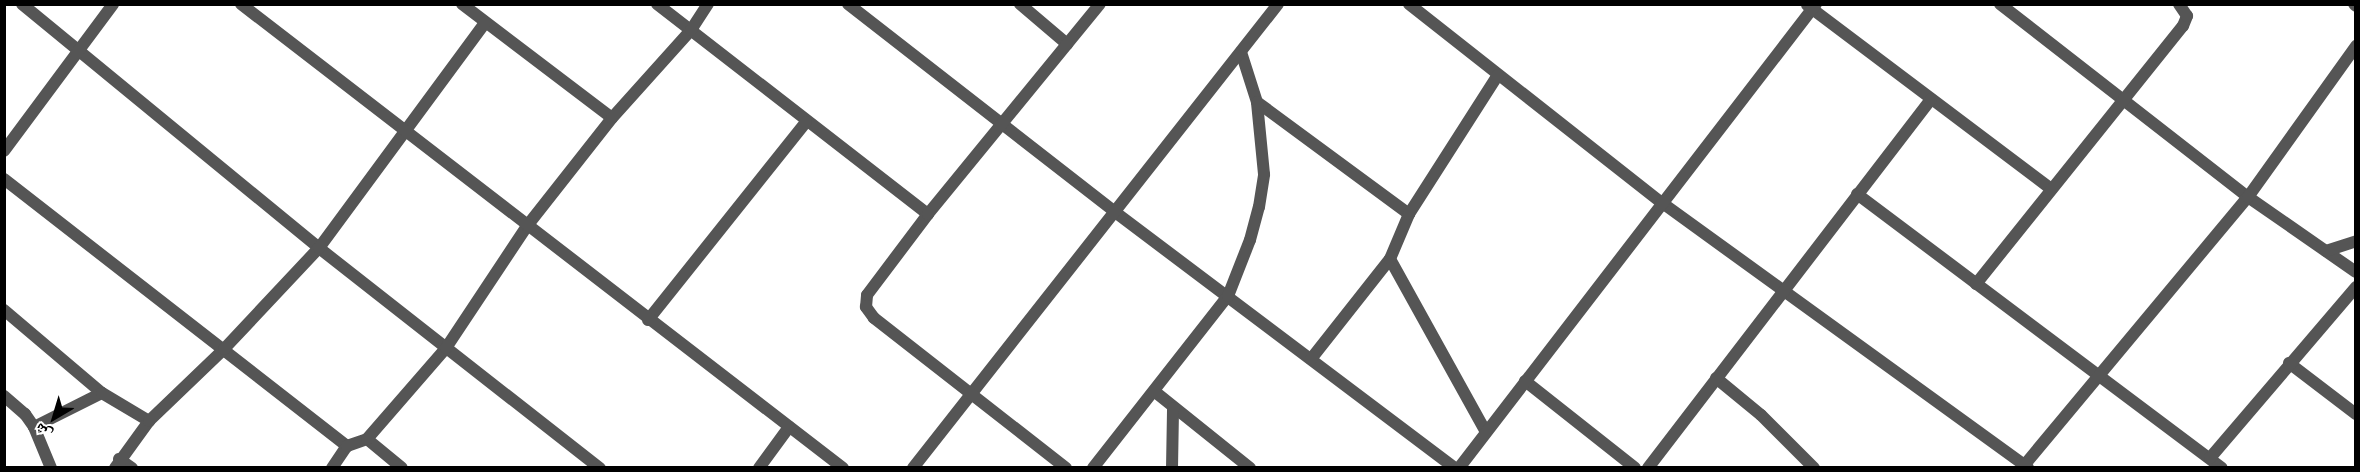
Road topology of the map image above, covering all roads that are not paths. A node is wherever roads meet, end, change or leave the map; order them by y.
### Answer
1 (22, 4) edge
2 (113, 4) edge
3 (241, 4) edge
4 (462, 4) edge
5 (657, 4) edge
6 (708, 4) edge
7 (848, 4) edge
8 (1020, 4) edge
9 (1100, 4) edge
10 (1278, 4) edge
11 (1409, 4) edge
12 (2000, 4) edge
13 (2179, 4) edge
14 (1811, 6) edge
15 (485, 23) junction
16 (690, 30) junction
17 (1067, 44) junction
18 (2355, 46) edge
19 (79, 50) junction
20 (1241, 52) junction
21 (1498, 75) junction
22 (1931, 99) junction
23 (2123, 100) junction
24 (1257, 102) junction
25 (612, 118) junction
26 (806, 122) junction
27 (1001, 124) junction
28 (405, 132) junction
29 (4, 152) edge
30 (4, 179) edge
31 (2051, 189) junction
32 (1857, 194) junction
33 (2248, 197) junction
34 (1661, 202) junction
35 (1115, 212) junction
36 (928, 214) junction
37 (1409, 214) junction
38 (527, 226) junction
39 (2355, 241) edge
40 (319, 248) junction
41 (2326, 251) junction
42 (1390, 259) junction
43 (2355, 272) edge
44 (1976, 284) junction
45 (2355, 287) edge
46 (1782, 291) junction
47 (1228, 296) junction
48 (4, 310) edge
49 (648, 320) junction
50 (447, 348) junction
51 (224, 349) junction
52 (1311, 359) junction
53 (2289, 363) junction
54 (2099, 375) junction
55 (1716, 378) junction
56 (1525, 381) junction
57 (1154, 391) junction
58 (102, 393) junction
59 (970, 394) junction
60 (4, 396) edge
61 (1173, 408) junction
62 (2355, 414) edge
63 (149, 422) junction
64 (34, 427) junction
65 (789, 427) junction
66 (1486, 432) junction
67 (367, 439) junction
68 (347, 446) junction
69 (2210, 458) junction
70 (117, 463) edge
71 (2025, 467) edge
72 (51, 468) edge
73 (132, 468) edge
74 (332, 468) edge
75 (402, 468) edge
76 (600, 468) edge
77 (759, 468) edge
78 (843, 468) edge
79 (912, 468) edge
80 (1066, 468) edge
81 (1093, 468) edge
82 (1172, 468) edge
83 (1250, 468) edge
84 (1457, 468) edge
85 (1635, 468) edge
86 (1648, 468) edge
87 (1814, 468) edge
88 (2222, 468) edge

1 - 19 street
2 - 19 street
3 - 28 street
4 - 15 street
5 - 16 street
6 - 16 street
7 - 27 street
8 - 17 street
9 - 17 street
10 - 20 street
11 - 21 street
12 - 23 street
13 - 23 street
14 - 22 street
14 - 34 street
15 - 25 street
15 - 28 street
16 - 25 street
16 - 26 street
17 - 27 street
18 - 33 street
19 - 29 street
19 - 40 street
20 - 24 street
20 - 35 street
21 - 34 street
21 - 37 street
22 - 31 street
22 - 32 street
23 - 31 street
23 - 33 street
24 - 37 street
24 - 47 street
25 - 38 street
26 - 36 street
26 - 49 street
27 - 35 street
27 - 36 street
28 - 38 street
28 - 40 street
30 - 51 street
31 - 44 street
32 - 44 street
32 - 46 street
33 - 41 street
33 - 54 street
34 - 46 street
34 - 56 street
35 - 47 street
35 - 59 street
36 - 59 street
37 - 42 street
38 - 49 street
38 - 50 street
39 - 41 street
40 - 50 street
40 - 51 street
41 - 43 street
42 - 52 street
42 - 66 street
44 - 54 street
45 - 53 street
46 - 55 street
46 - 71 street
47 - 52 street
47 - 57 street
48 - 58 street
49 - 65 street
50 - 67 street
50 - 76 street
51 - 63 street
51 - 68 street
52 - 84 street
53 - 62 street
53 - 69 street
54 - 69 street
54 - 71 street
55 - 86 street
55 - 87 street
56 - 66 street
56 - 85 street
57 - 61 street
57 - 81 street
58 - 63 street
58 - 64 street
59 - 79 street
59 - 80 street
60 - 64 street
61 - 82 street
61 - 83 street
63 - 70 street
64 - 72 street
65 - 77 street
65 - 78 street
66 - 84 street
67 - 68 street
67 - 75 street
68 - 74 street
69 - 88 street
70 - 73 street

